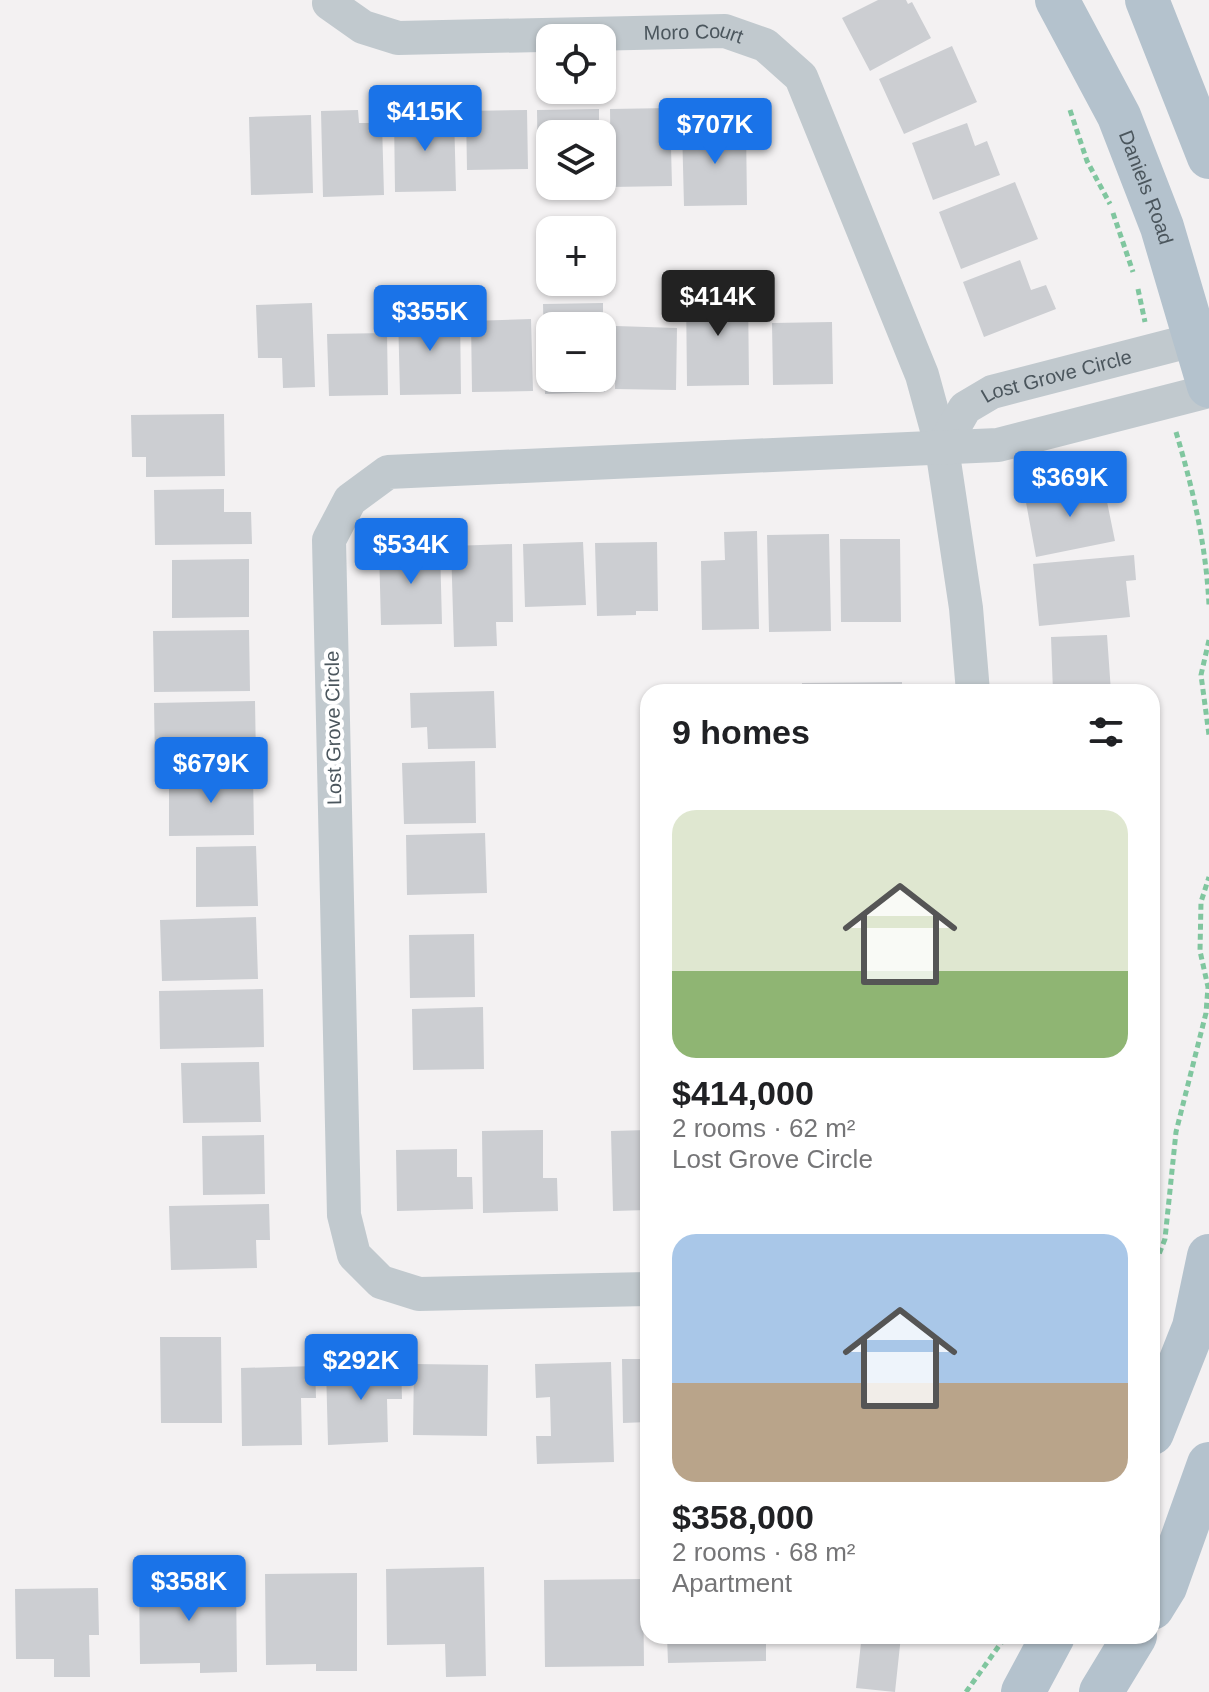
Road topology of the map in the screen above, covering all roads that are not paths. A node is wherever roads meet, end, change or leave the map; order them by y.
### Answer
1 (1057, 0) edge
2 (1147, 0) edge
3 (329, 3) dead end
4 (1209, 157) edge
5 (1203, 337) edge
6 (1209, 388) edge
7 (942, 448) junction
8 (972, 684) edge
9 (1209, 1256) edge
10 (640, 1289) edge
11 (1201, 1330) edge
12 (1160, 1416) edge
13 (1209, 1464) edge
14 (1160, 1595) edge
15 (1049, 1644) edge
16 (1130, 1644) edge
17 (1023, 1692) edge
18 (1101, 1692) edge

1 - 5 main road, Daniels Road
2 - 4 main road
3 - 7 street, Moro Court
5 - 6 main road, Daniels Road
5 - 7 street, Lost Grove Circle
6 - 7 street, Lost Grove Circle
7 - 8 street
7 - 10 street, Lost Grove Circle
9 - 11 main road
11 - 12 main road
13 - 14 main road
15 - 17 main road
16 - 18 main road

